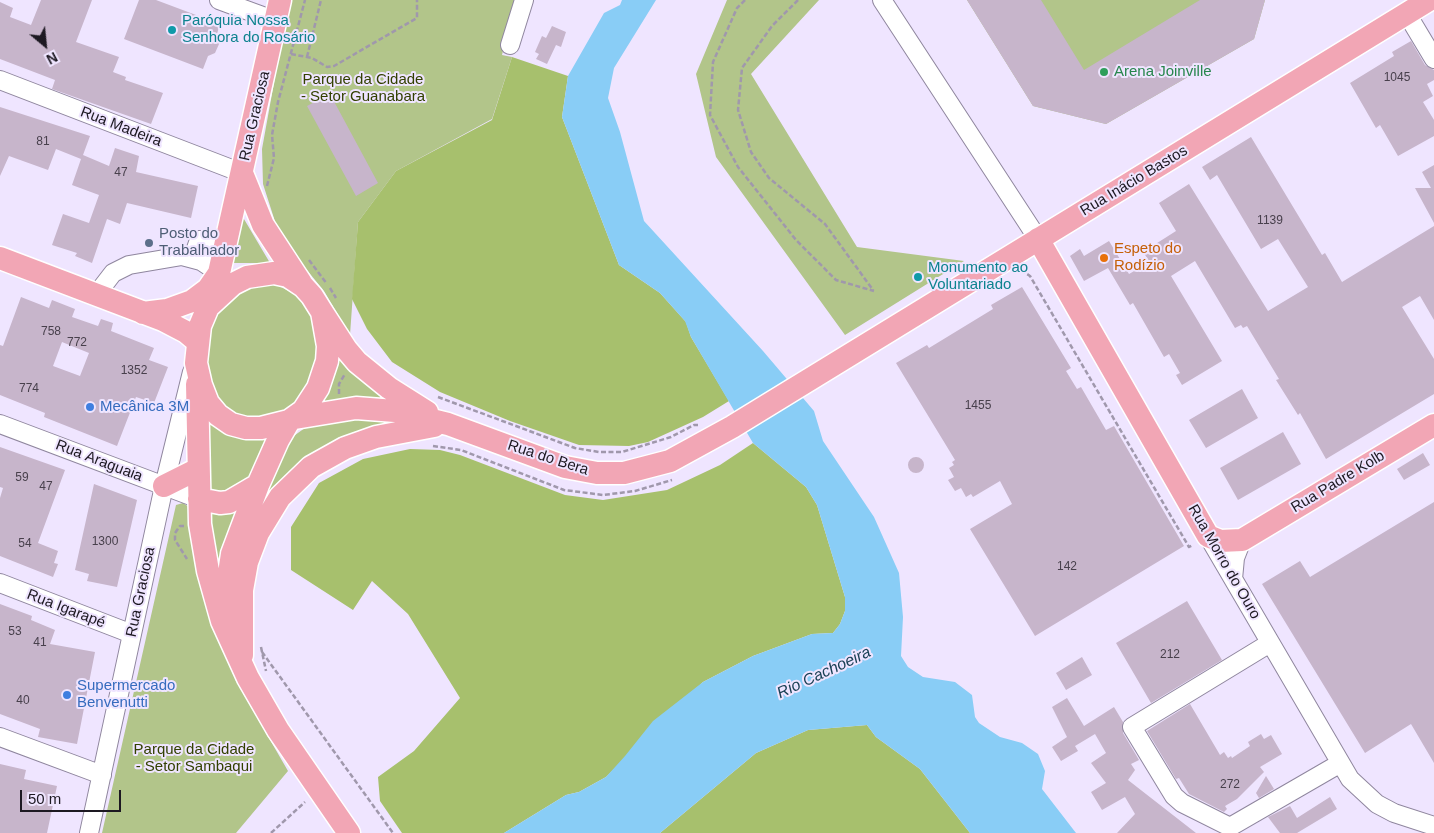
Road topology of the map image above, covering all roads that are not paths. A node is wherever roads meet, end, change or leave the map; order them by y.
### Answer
1 (219, 0) edge
2 (524, 0) edge
3 (882, 0) edge
4 (1429, 0) edge
5 (278, 10) edge
6 (1407, 14) junction
7 (510, 46) dead end
8 (1434, 59) edge
9 (0, 80) edge
10 (242, 173) junction
11 (1047, 234) junction
12 (227, 240) junction
13 (193, 257) junction
14 (0, 258) edge
15 (1007, 258) junction
16 (1050, 260) junction
17 (247, 277) junction
18 (213, 281) junction
19 (303, 286) junction
20 (96, 295) junction
21 (330, 307) junction
22 (143, 313) junction
23 (197, 352) junction
24 (838, 362) joint
25 (292, 420) junction
26 (0, 424) edge
27 (448, 424) junction
28 (1434, 425) edge
29 (198, 468) junction
30 (258, 485) junction
31 (164, 486) junction
32 (199, 499) junction
33 (1208, 536) junction
34 (1242, 540) junction
35 (1233, 578) junction
36 (0, 583) edge
37 (132, 634) junction
38 (1270, 643) junction
39 (252, 653) junction
40 (248, 678) junction
41 (0, 737) edge
42 (1339, 764) junction
43 (102, 775) junction
44 (1434, 826) edge
45 (89, 833) edge
46 (349, 833) edge

1 - 5 street
2 - 7 street
3 - 11 street
4 - 6 main road, Rua Inácio Bastos
5 - 10 main road, Rua Graciosa
6 - 8 street
6 - 11 main road, Rua Inácio Bastos
9 - 10 street, Rua Madeira
10 - 12 main road, Rua Graciosa
10 - 19 main road, Rua Graciosa
11 - 15 main road, Rua Inácio Bastos
11 - 16 main road, Rua Morro do Ouro
12 - 13 street
12 - 18 main road, Rua Graciosa
13 - 18 street
13 - 20 street
14 - 20 main road
15 - 16 main road
15 - 24 main road, Rua Inácio Bastos
16 - 33 main road, Rua Morro do Ouro
17 - 18 main road
17 - 19 main road
17 - 23 main road
18 - 22 main road
19 - 21 main road
20 - 22 main road
21 - 25 main road
21 - 27 main road, Rua do Bera
22 - 23 main road
23 - 25 main road
23 - 29 main road
23 - 31 street, Rua Graciosa
24 - 27 main road, Rua do Bera
25 - 27 main road, Rua do Bera
25 - 30 main road
26 - 31 street, Rua Araguaia
27 - 39 main road
28 - 34 main road, Rua Padre Kolb
29 - 31 main road
29 - 32 main road
30 - 32 main road
30 - 39 main road
31 - 32 street, Rua Araguaia
31 - 37 street, Rua Graciosa
32 - 40 main road
33 - 34 main road
33 - 35 street, Rua Morro do Ouro
34 - 35 street
35 - 38 street, Rua Morro do Ouro
36 - 37 street, Rua Igarapé
37 - 43 street, Rua Graciosa
38 - 42 street, Rua Morro do Ouro
38 - 42 street
39 - 40 main road
40 - 46 main road
41 - 43 street
42 - 44 street, Rua Morro do Ouro
43 - 45 street, Rua Graciosa

